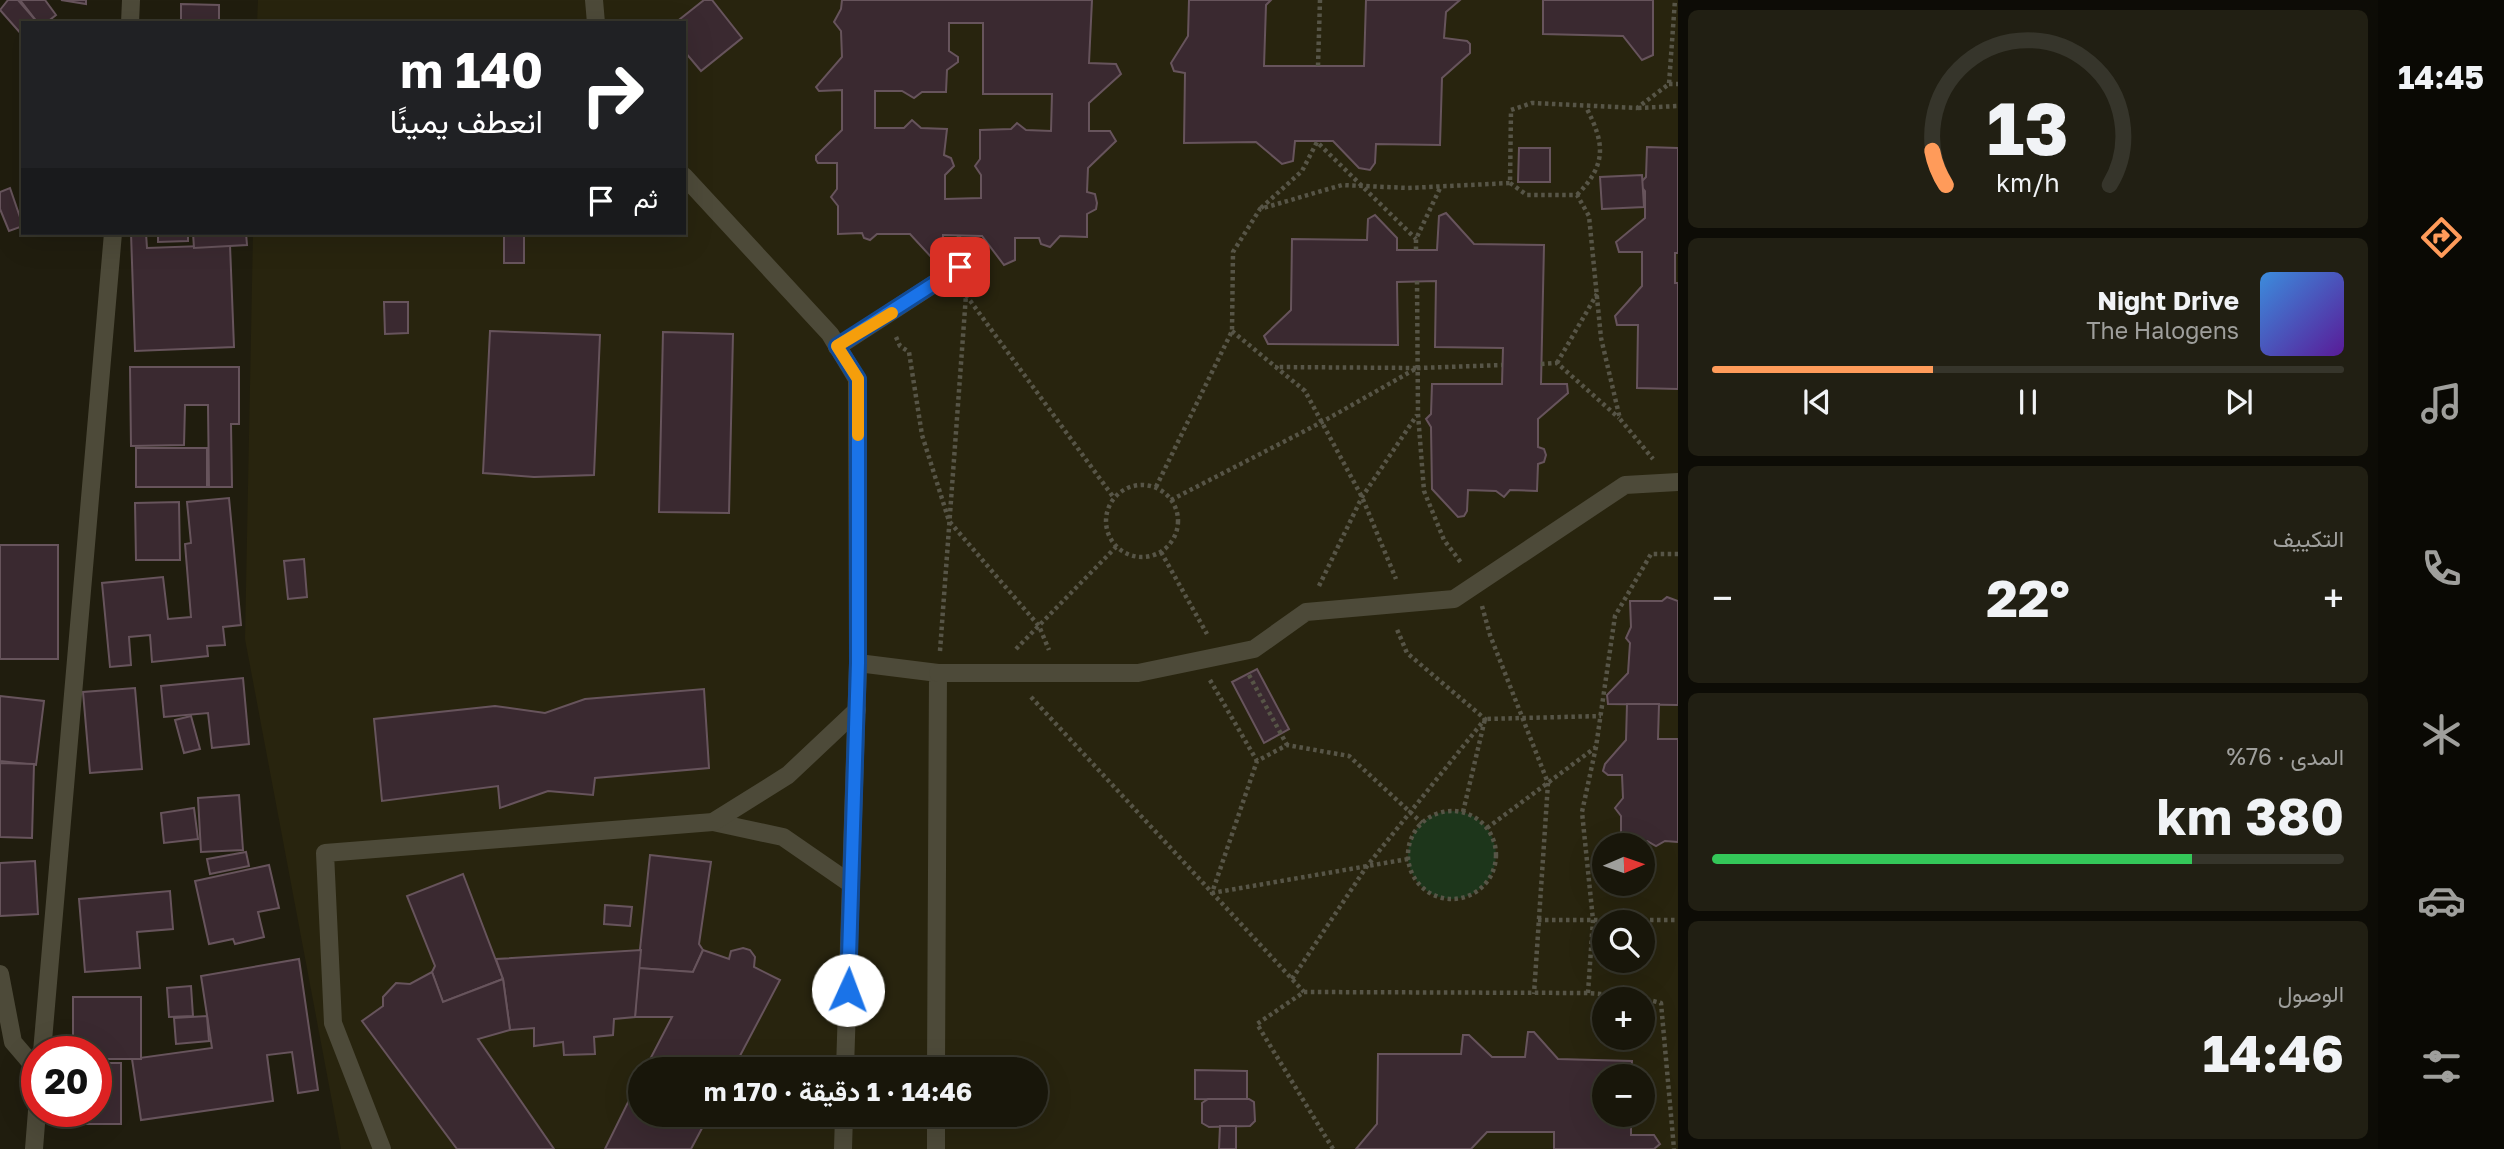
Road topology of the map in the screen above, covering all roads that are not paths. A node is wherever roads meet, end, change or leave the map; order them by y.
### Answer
1 (131, 0) edge
2 (594, 0) edge
3 (130, 21) edge
4 (596, 21) edge
5 (686, 178) edge
6 (113, 235) edge
7 (960, 267) road end
8 (837, 346) junction
9 (1675, 481) edge
10 (858, 663) junction
11 (938, 673) junction
12 (857, 710) junction
13 (713, 822) junction
14 (851, 884) junction
15 (0, 974) edge
16 (43, 1036) edge
17 (21, 1051) edge
18 (845, 1057) edge
19 (936, 1057) edge
20 (36, 1127) edge
21 (844, 1127) edge
22 (936, 1127) edge
23 (34, 1149) edge
24 (382, 1149) edge
25 (843, 1149) edge
26 (936, 1149) edge

1 - 3 street
2 - 4 street
5 - 8 street
6 - 16 street
7 - 8 street
8 - 10 street
9 - 11 street
10 - 11 street
10 - 12 street
11 - 19 street
12 - 13 street
12 - 14 street
13 - 14 street
13 - 24 street
14 - 18 street
15 - 17 street
20 - 23 street
21 - 25 street
22 - 26 street

